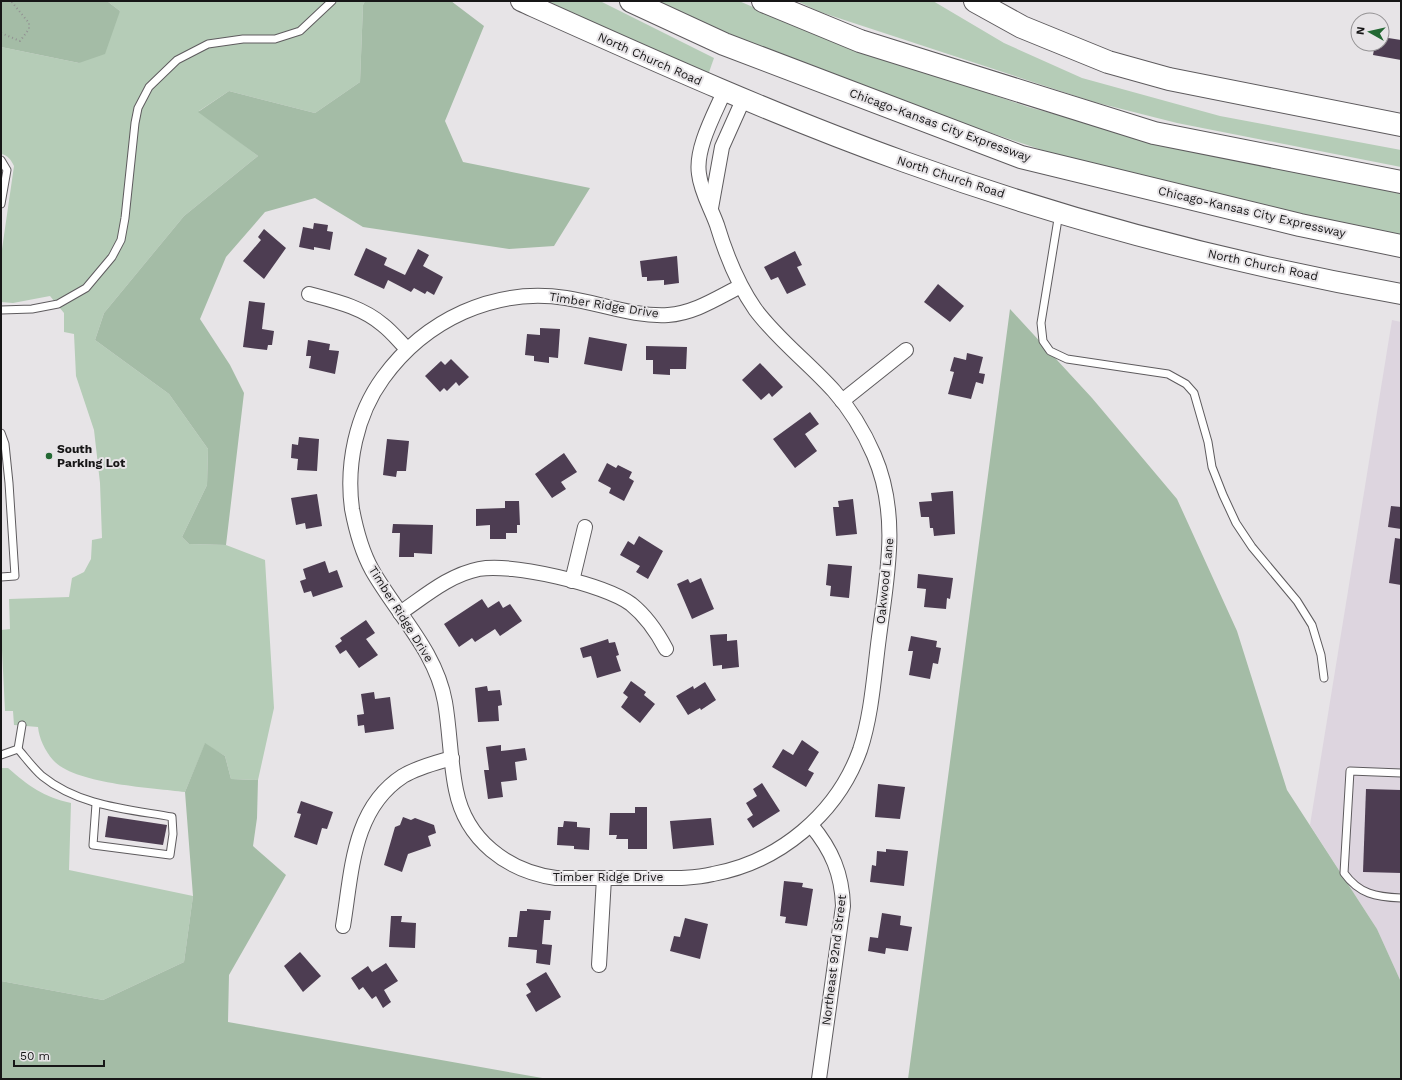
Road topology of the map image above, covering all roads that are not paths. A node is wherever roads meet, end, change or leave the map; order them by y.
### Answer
1 (332, 1) edge
2 (521, 1) edge
3 (631, 1) edge
4 (763, 1) edge
5 (975, 1) edge
6 (724, 92) junction
7 (743, 100) junction
8 (1401, 124) edge
9 (1, 160) edge
10 (1401, 182) edge
11 (1, 204) edge
12 (711, 208) junction
13 (1060, 213) junction
14 (1401, 246) edge
15 (740, 286) junction
16 (309, 294) dead end
17 (1401, 294) edge
18 (1, 310) edge
19 (407, 349) junction
20 (906, 350) dead end
21 (842, 401) junction
22 (1, 433) edge
23 (1, 484) edge
24 (9, 484) junction
25 (585, 527) dead end
26 (1, 577) edge
27 (572, 581) junction
28 (400, 613) junction
29 (666, 649) dead end
30 (1324, 678) dead end
31 (22, 725) dead end
32 (18, 749) junction
33 (1, 755) edge
34 (452, 758) junction
35 (1401, 773) edge
36 (96, 804) junction
37 (810, 825) junction
38 (604, 878) junction
39 (1401, 898) edge
40 (343, 926) dead end
41 (599, 964) dead end
42 (819, 1079) edge

1 - 18 lane
2 - 6 main road, North Church Road
3 - 14 main road, Chicago-Kansas City Expressway
4 - 10 main road
5 - 8 main road
6 - 7 main road, North Church Road
6 - 12 street, Oakwood Lane
7 - 12 street, Oakwood Lane
7 - 13 main road, North Church Road
9 - 11 lane
12 - 15 street, Oakwood Lane
13 - 17 main road, North Church Road
13 - 30 lane
15 - 19 street, Timber Ridge Drive
15 - 21 street, Oakwood Lane
16 - 19 street
19 - 28 street, Timber Ridge Drive
20 - 21 street
21 - 37 street, Oakwood Lane
22 - 24 lane
23 - 24 lane
24 - 26 lane
25 - 27 street
27 - 28 street
27 - 29 street
28 - 34 street, Timber Ridge Drive
31 - 32 lane
32 - 33 lane
32 - 36 lane
34 - 38 street, Timber Ridge Drive
34 - 40 street
35 - 39 lane
36 - 36 lane
37 - 38 street, Timber Ridge Drive
37 - 42 street, Northeast 92nd Street
38 - 41 street

